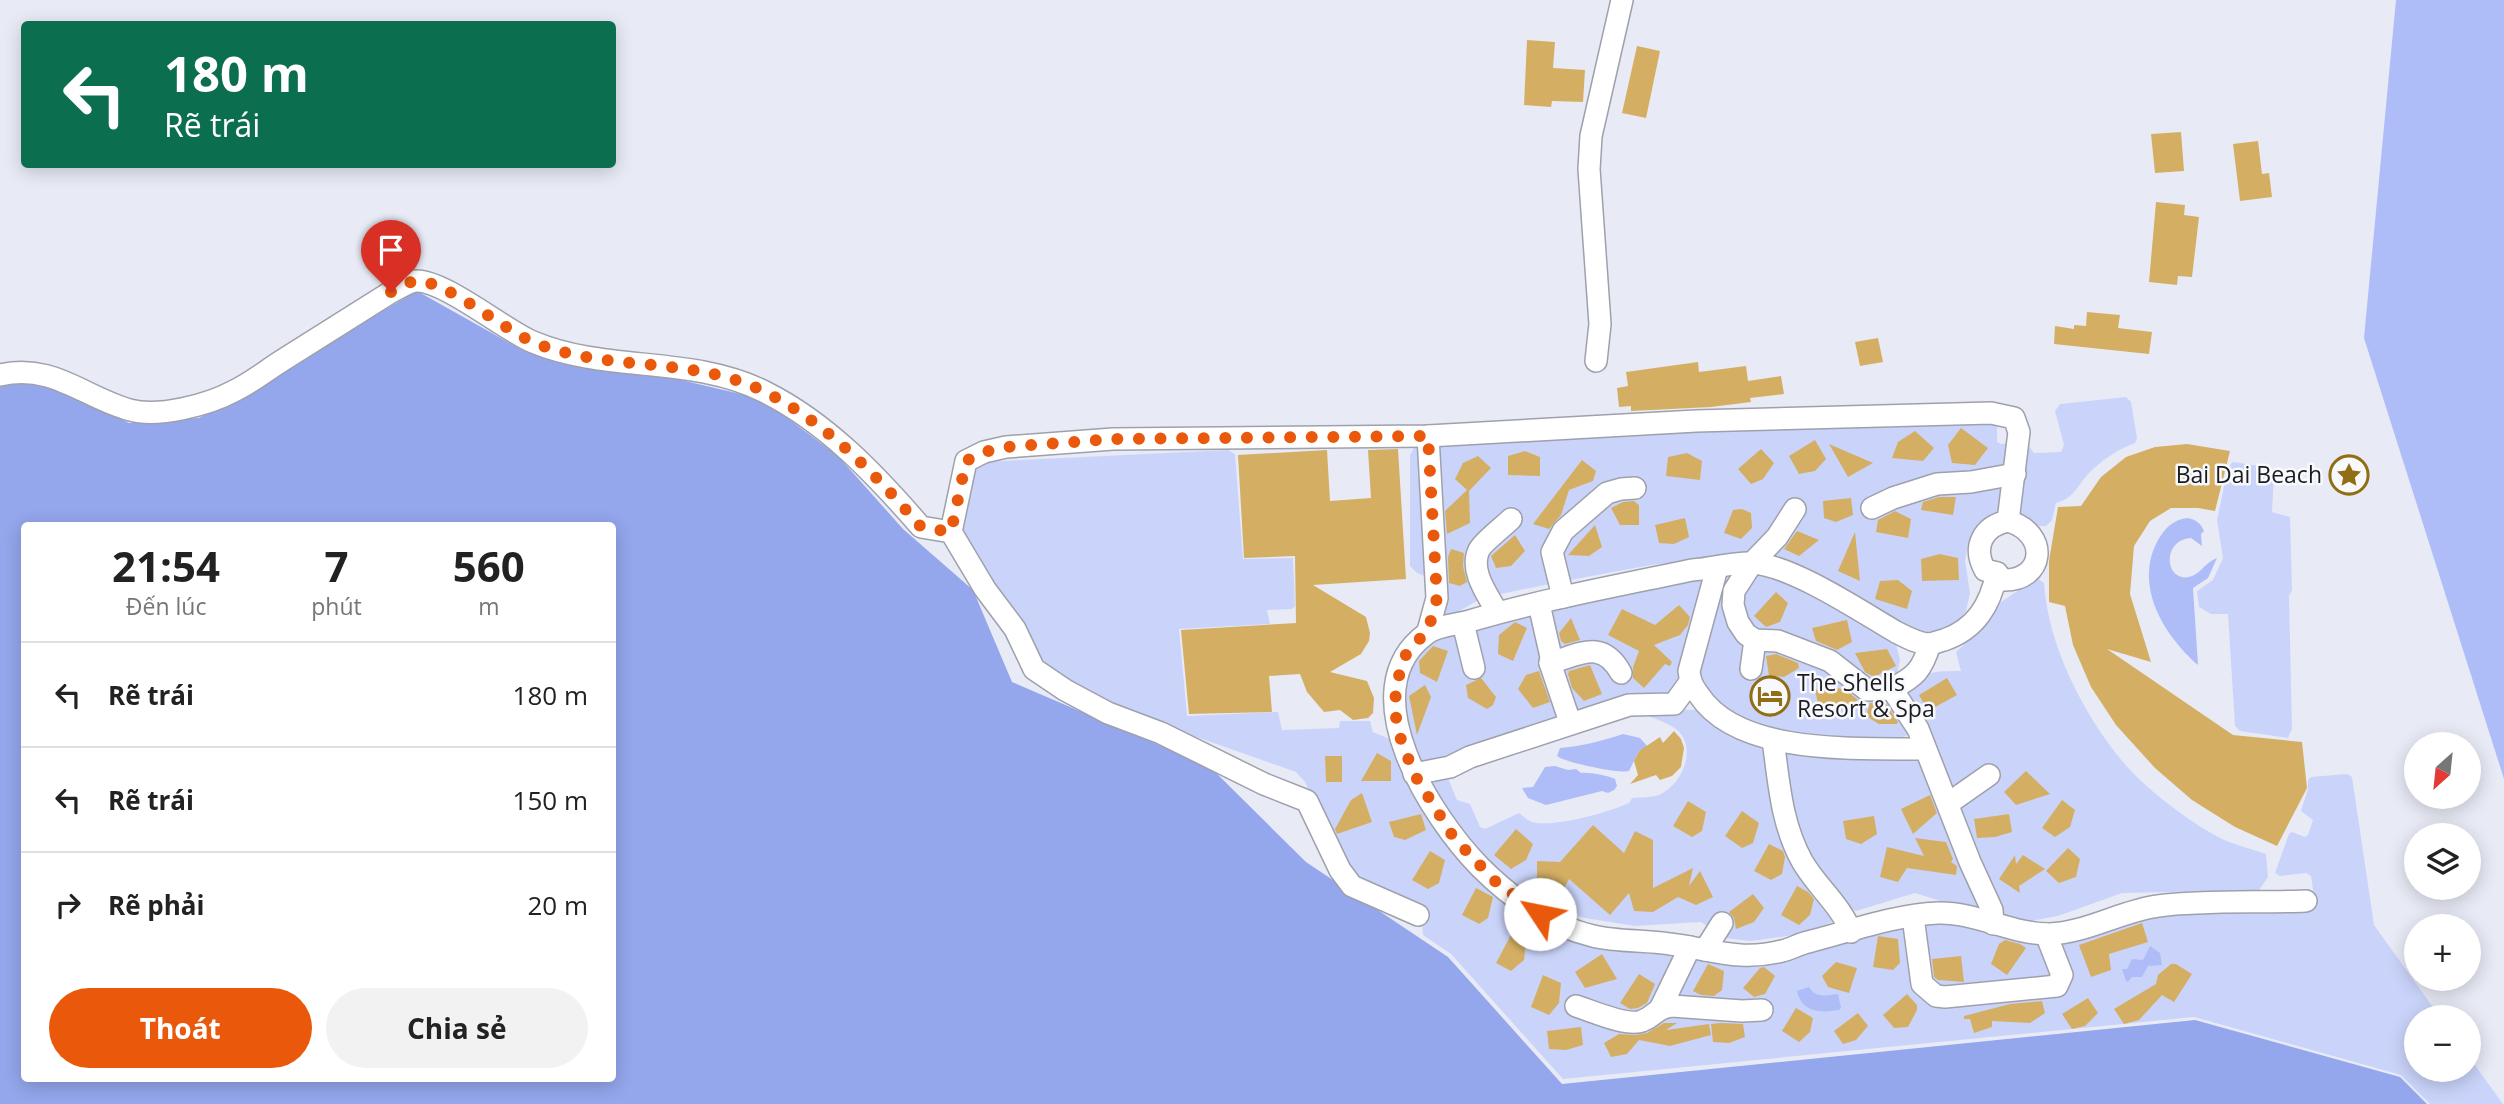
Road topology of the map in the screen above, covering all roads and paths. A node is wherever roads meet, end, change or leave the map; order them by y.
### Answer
1 (1622, 0) edge
2 (1596, 361) dead end
3 (0, 375) edge
4 (1428, 436) junction
5 (2015, 474) junction
6 (1635, 488) dead end
7 (1872, 508) dead end
8 (1795, 509) dead end
9 (1511, 519) dead end
10 (2008, 522) junction
11 (951, 532) junction
12 (1752, 563) junction
13 (1717, 568) junction
14 (1997, 573) junction
15 (1563, 597) junction
16 (1539, 604) junction
17 (1497, 612) junction
18 (1463, 623) junction
19 (1428, 631) junction
20 (1755, 640) junction
21 (1930, 644) junction
22 (1550, 663) junction
23 (1474, 668) dead end
24 (1751, 669) dead end
25 (1621, 673) dead end
26 (1689, 682) junction
27 (1892, 688) junction
28 (1570, 722) dead end
29 (1773, 740) junction
30 (1925, 749) junction
31 (1414, 774) junction
32 (1989, 775) dead end
33 (1949, 803) junction
34 (2306, 901) dead end
35 (1418, 915) dead end
36 (1913, 917) junction
37 (1722, 923) dead end
38 (1993, 923) junction
39 (1851, 932) junction
40 (2046, 934) junction
41 (1697, 949) junction
42 (1576, 1006) dead end
43 (1661, 1007) junction
44 (1762, 1010) dead end

1 - 2 street
3 - 11 street
4 - 5 street
4 - 11 street
4 - 19 street
5 - 7 street
5 - 10 street
6 - 15 street
8 - 12 street
9 - 17 street
10 - 14 street
10 - 14 street
11 - 35 street
12 - 13 street
12 - 20 street
12 - 21 street
13 - 15 street
13 - 26 street
14 - 21 street
15 - 16 street
16 - 17 street
16 - 22 street
17 - 18 street
18 - 19 street
18 - 23 street
19 - 31 street
20 - 24 street
20 - 27 street
21 - 27 street
22 - 25 street
22 - 28 street
26 - 29 street
26 - 31 street
27 - 30 street
29 - 30 street
29 - 39 street
30 - 33 street
31 - 41 street
32 - 33 street
33 - 38 street
34 - 40 street
36 - 38 street
36 - 39 street
36 - 40 street
37 - 41 street
38 - 40 street
39 - 41 street
41 - 43 street
42 - 43 street
43 - 44 street

